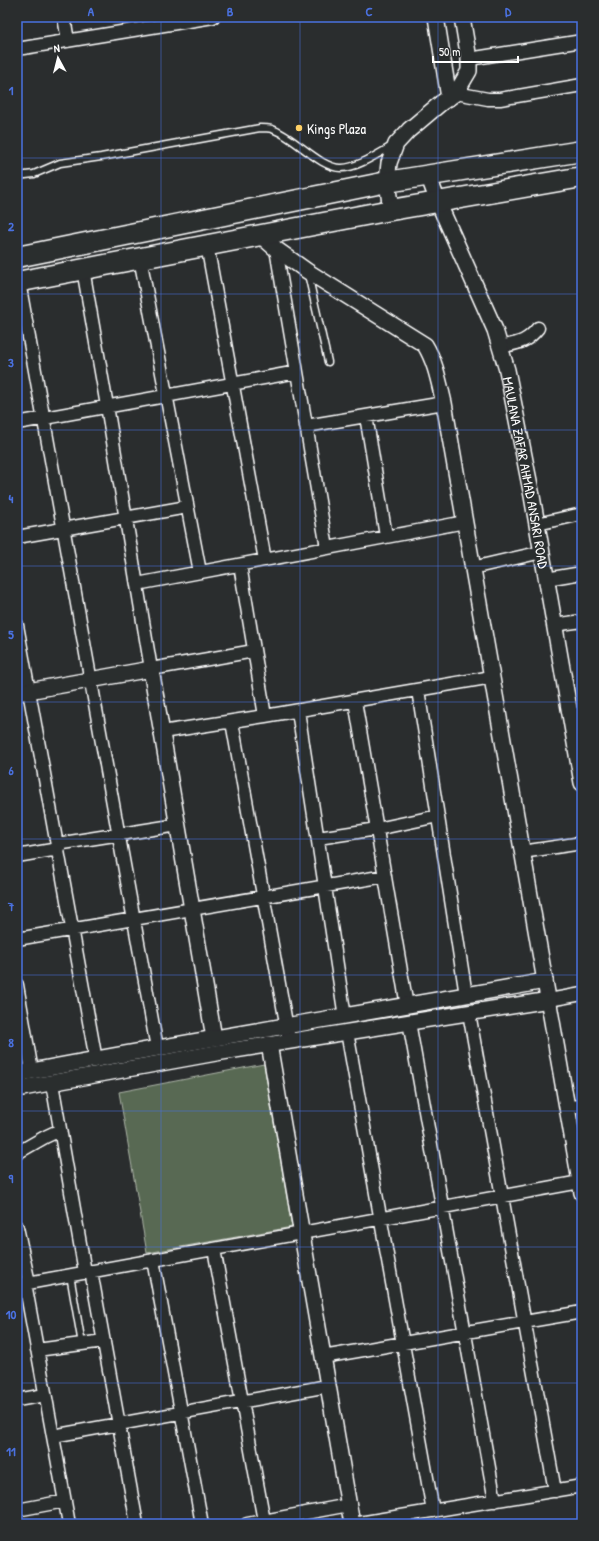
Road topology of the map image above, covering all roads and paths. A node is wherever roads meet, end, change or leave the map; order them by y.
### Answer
1 (64, 17) edge
2 (213, 17) edge
3 (436, 17) edge
4 (462, 17) edge
5 (68, 41) junction
6 (582, 41) edge
7 (17, 49) edge
8 (468, 59) junction
9 (582, 85) edge
10 (452, 96) junction
11 (396, 144) junction
12 (582, 151) edge
13 (428, 175) junction
14 (17, 176) edge
15 (582, 177) edge
16 (387, 182) junction
17 (438, 202) junction
18 (391, 210) junction
19 (260, 235) junction
20 (207, 245) junction
21 (276, 249) junction
22 (17, 257) edge
23 (140, 258) junction
24 (83, 269) junction
25 (307, 271) junction
26 (18, 282) edge
27 (538, 328) dead end
28 (500, 346) junction
29 (328, 362) dead end
30 (297, 372) junction
31 (234, 383) junction
32 (166, 396) junction
33 (444, 403) junction
34 (107, 406) junction
35 (366, 416) junction
36 (44, 418) junction
37 (17, 423) edge
38 (306, 426) junction
39 (187, 507) junction
40 (582, 514) edge
41 (126, 518) junction
42 (465, 522) junction
43 (537, 524) junction
44 (64, 529) junction
45 (386, 536) junction
46 (17, 537) edge
47 (327, 548) junction
48 (542, 552) junction
49 (265, 560) junction
50 (240, 565) junction
51 (472, 568) junction
52 (200, 572) junction
53 (582, 573) edge
54 (546, 579) junction
55 (137, 584) junction
56 (582, 621) edge
57 (17, 625) edge
58 (554, 625) junction
59 (254, 651) junction
60 (151, 669) junction
61 (492, 678) junction
62 (91, 680) junction
63 (418, 690) junction
64 (23, 692) edge
65 (355, 701) junction
66 (298, 711) junction
67 (576, 715) edge
68 (265, 716) junction
69 (232, 722) junction
70 (162, 732) junction
71 (582, 783) edge
72 (438, 816) junction
73 (178, 825) junction
74 (377, 828) junction
75 (118, 833) junction
76 (318, 838) junction
77 (582, 843) edge
78 (57, 847) junction
79 (522, 852) junction
80 (17, 856) edge
81 (385, 876) junction
82 (325, 886) junction
83 (264, 897) junction
84 (192, 909) junction
85 (134, 919) junction
86 (72, 930) junction
87 (17, 939) edge
88 (545, 981) junction
89 (17, 985) edge
90 (582, 994) edge
91 (466, 995) junction
92 (548, 1000) junction
93 (407, 1006) junction
94 (469, 1013) junction
95 (345, 1017) junction
96 (409, 1022) junction
97 (286, 1025) junction
98 (347, 1032) junction
99 (214, 1038) junction
100 (289, 1041) junction
101 (269, 1044) junction
102 (157, 1048) junction
103 (96, 1060) junction
104 (32, 1071) junction
105 (17, 1074) edge
106 (52, 1083) junction
107 (17, 1089) edge
108 (575, 1107) edge
109 (60, 1130) junction
110 (17, 1153) edge
111 (581, 1188) edge
112 (502, 1196) junction
113 (442, 1207) junction
114 (381, 1218) junction
115 (17, 1226) edge
116 (301, 1233) junction
117 (214, 1249) junction
118 (153, 1260) junction
119 (88, 1272) junction
120 (70, 1275) junction
121 (24, 1284) edge
122 (582, 1312) edge
123 (525, 1322) junction
124 (465, 1332) junction
125 (104, 1341) junction
126 (403, 1343) junction
127 (82, 1344) junction
128 (37, 1350) junction
129 (323, 1358) junction
130 (328, 1386) junction
131 (46, 1395) junction
132 (17, 1400) edge
133 (242, 1401) junction
134 (181, 1412) junction
135 (119, 1424) junction
136 (53, 1436) junction
137 (582, 1486) edge
138 (555, 1490) junction
139 (495, 1500) junction
140 (65, 1501) junction
141 (349, 1505) junction
142 (17, 1510) edge
143 (433, 1511) junction
144 (272, 1521) edge
145 (69, 1524) edge
146 (137, 1524) edge
147 (202, 1524) edge
148 (247, 1524) edge
149 (353, 1524) edge

1 - 5 street
2 - 5 street
3 - 10 street
4 - 8 street
5 - 7 street
6 - 8 street
8 - 10 street
9 - 10 street
10 - 11 street
11 - 14 lane
11 - 16 street
12 - 13 main road
13 - 16 main road
13 - 17 street, MAULANA ZAFAR AHMAD ANSARI ROAD
15 - 17 main road
16 - 18 street
16 - 22 main road
17 - 18 main road
17 - 28 street, MAULANA ZAFAR AHMAD ANSARI ROAD
18 - 19 main road
19 - 20 main road
19 - 21 street
20 - 23 main road
20 - 31 street
21 - 25 street
21 - 30 street
23 - 24 main road
23 - 32 street
24 - 26 main road
24 - 34 street
25 - 29 lane
25 - 33 street
26 - 36 street
27 - 28 street
28 - 43 street, MAULANA ZAFAR AHMAD ANSARI ROAD
30 - 31 street
30 - 38 street
31 - 32 street
31 - 49 street
32 - 34 street
32 - 39 street
33 - 35 street
33 - 42 street
34 - 36 street
34 - 41 street
35 - 38 street
35 - 45 street
36 - 37 street
36 - 44 street
38 - 47 street
39 - 41 street
39 - 52 street
40 - 43 street
41 - 44 street
41 - 55 street
42 - 45 street
42 - 51 street
43 - 48 street, MAULANA ZAFAR AHMAD ANSARI ROAD
44 - 46 street
44 - 62 street
45 - 47 street
47 - 49 street
48 - 51 street
48 - 54 street, MAULANA ZAFAR AHMAD ANSARI ROAD
49 - 50 street
50 - 52 street
50 - 59 street
51 - 61 street
52 - 55 street
53 - 54 street
54 - 58 street, MAULANA ZAFAR AHMAD ANSARI ROAD
55 - 60 street
56 - 58 street
57 - 64 street
58 - 67 street, MAULANA ZAFAR AHMAD ANSARI ROAD
59 - 60 street
59 - 68 street
60 - 62 street
60 - 70 street
61 - 63 street
61 - 79 street
62 - 64 street
62 - 75 street
63 - 65 street
63 - 72 street
64 - 78 street
65 - 66 street
65 - 74 street
66 - 68 street
66 - 76 street
67 - 71 street, MAULANA ZAFAR AHMAD ANSARI ROAD
68 - 69 street
69 - 70 street
69 - 83 street
70 - 73 street
72 - 74 street
72 - 91 street
73 - 75 street
73 - 84 street
74 - 76 street
74 - 81 street
75 - 78 street
75 - 85 street
76 - 82 street
77 - 79 street
78 - 80 street
78 - 86 street
79 - 88 street
81 - 82 street
81 - 93 street
82 - 83 street
82 - 95 street
83 - 84 street
83 - 97 street
84 - 85 street
84 - 99 street
85 - 86 street
85 - 102 street
86 - 87 street
86 - 103 street
88 - 91 street
88 - 92 street
89 - 104 street
90 - 92 street
91 - 93 street
92 - 94 street
92 - 108 street
93 - 95 street
94 - 96 street
94 - 112 street
95 - 97 street
96 - 98 street
96 - 113 street
97 - 99 street
97 - 100 street
98 - 100 street
98 - 114 street
99 - 102 street
100 - 101 street
101 - 106 street
101 - 116 street
102 - 103 street
103 - 104 street
104 - 105 street
106 - 107 street
106 - 109 street
108 - 111 street
109 - 110 street
109 - 119 street
111 - 112 street
112 - 113 street
112 - 123 street
113 - 114 street
113 - 124 street
114 - 116 street
114 - 126 street
115 - 121 street
116 - 117 street
116 - 129 street
117 - 118 street
117 - 133 street
118 - 119 street
118 - 134 street
119 - 120 street
119 - 125 street
120 - 121 street
120 - 127 lane
121 - 128 street
122 - 123 street
123 - 124 street
123 - 138 street
124 - 126 street
124 - 139 street
125 - 127 street
125 - 135 street
126 - 129 street
126 - 143 street
127 - 128 street
128 - 131 street
129 - 130 street
130 - 133 street
130 - 141 street
131 - 132 street
131 - 136 street
133 - 134 street
133 - 144 street
134 - 135 street
134 - 147 street
135 - 136 street
135 - 146 street
136 - 140 street
137 - 138 street
138 - 139 street
139 - 143 street
140 - 142 street
140 - 145 street
141 - 144 street
141 - 149 street
143 - 149 street
144 - 148 street

